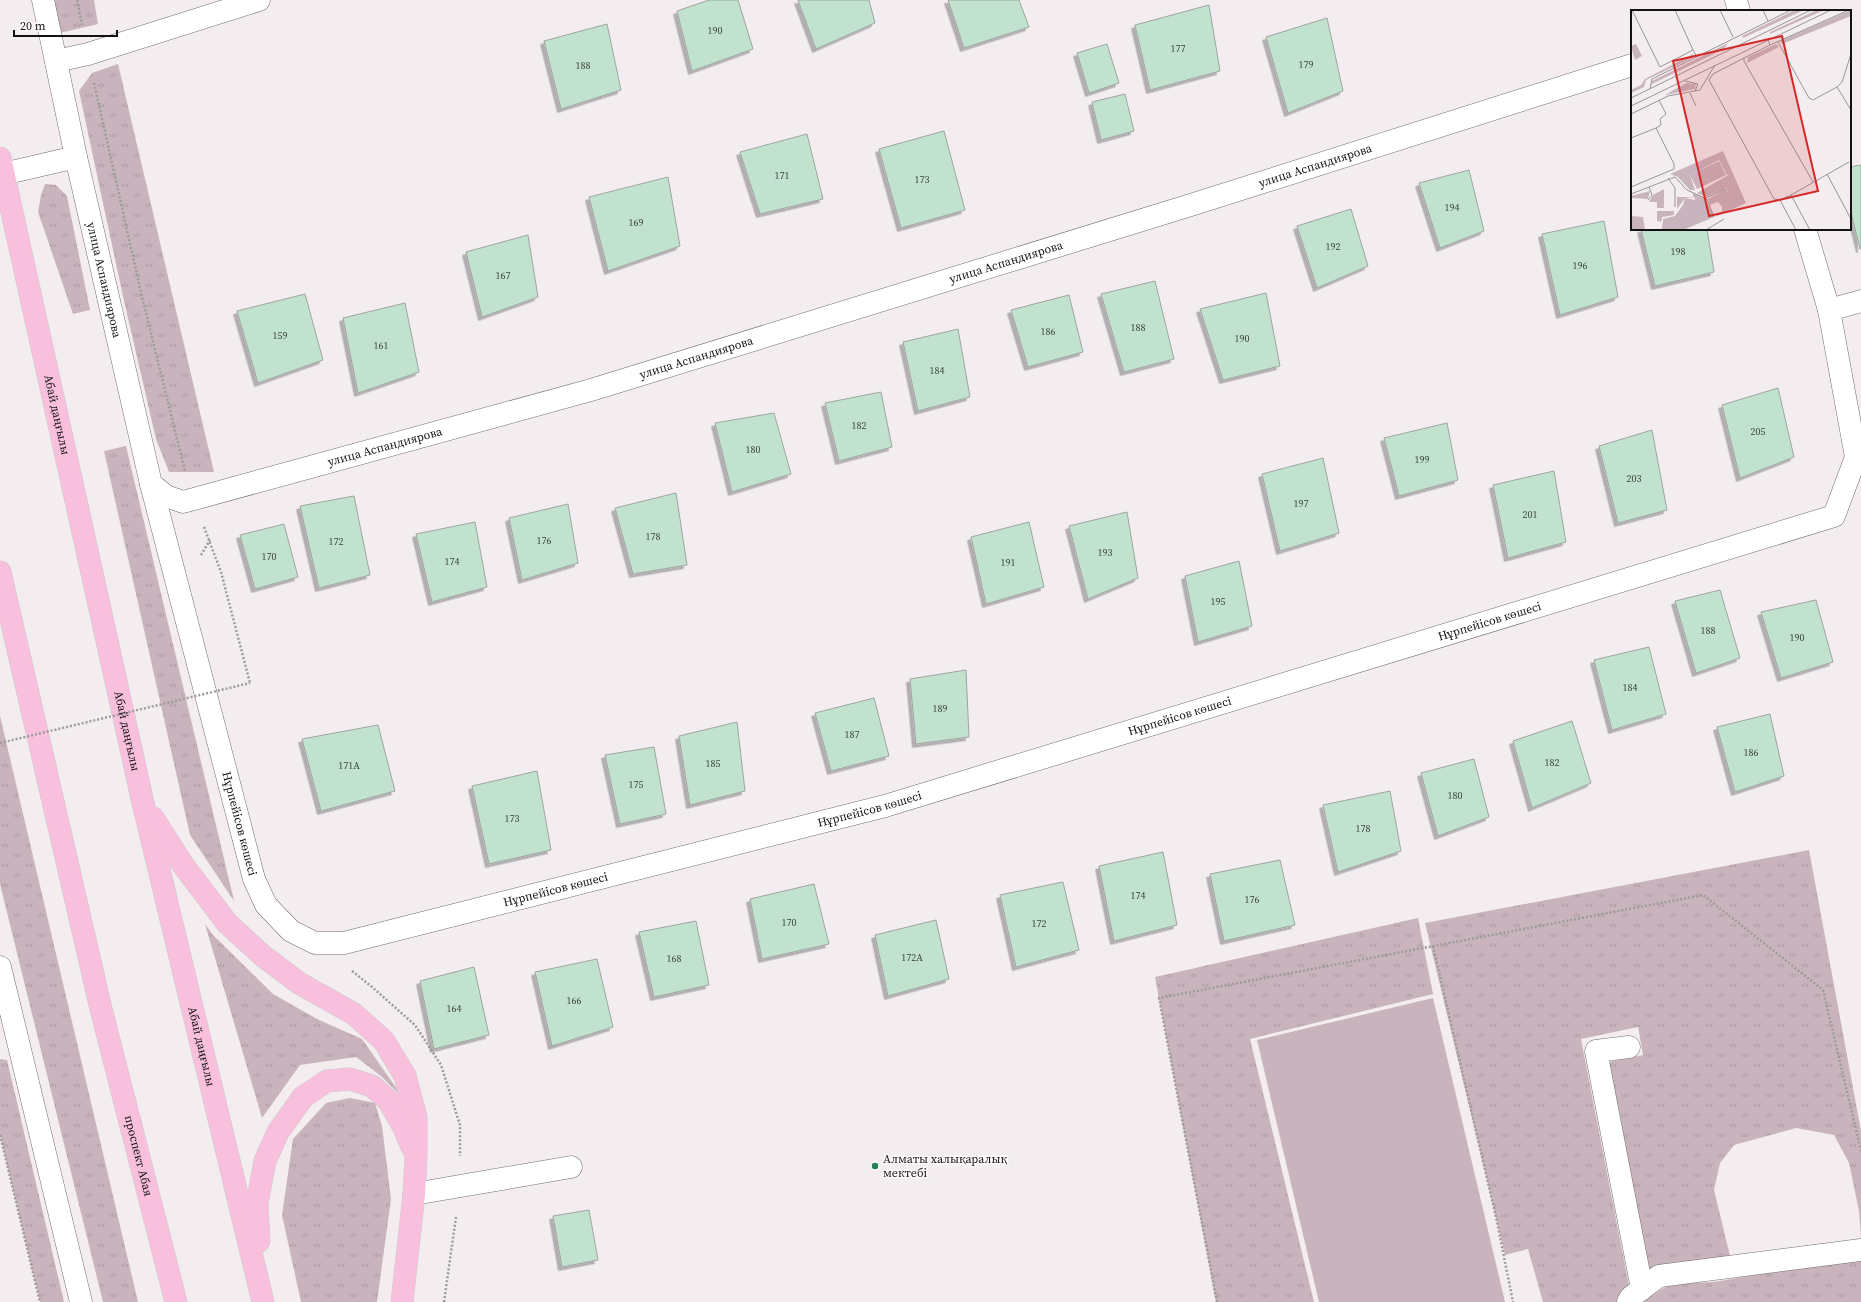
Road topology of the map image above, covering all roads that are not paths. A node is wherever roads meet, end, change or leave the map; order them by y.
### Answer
1 (43, 0) edge
2 (259, 0) edge
3 (1736, 0) edge
4 (1739, 10) edge
5 (56, 61) junction
6 (1631, 65) edge
7 (76, 157) junction
8 (2, 166) edge
9 (1805, 230) edge
10 (1861, 301) edge
11 (1829, 310) junction
12 (1859, 456) edge
13 (151, 484) junction
14 (0, 572) edge
15 (143, 803) junction
16 (0, 967) edge
17 (7, 1027) edge
18 (1629, 1047) dead end
19 (416, 1156) junction
20 (571, 1167) dead end
21 (414, 1194) junction
22 (1861, 1250) edge
23 (1635, 1296) edge
24 (262, 1300) edge
25 (82, 1302) edge
26 (176, 1302) edge
27 (402, 1302) edge

1 - 5 street, улица Аспандиярова
2 - 5 street
3 - 4 street
5 - 7 street, улица Аспандиярова
6 - 13 street, улица Аспандиярова
7 - 8 street
7 - 13 street, улица Аспандиярова
8 - 15 main road, Абай даңғылы
9 - 11 street, Нұрпейісов көшесі
10 - 11 street
11 - 12 street, Нұрпейісов көшесі
12 - 13 street, Нұрпейісов көшесі
14 - 26 main road, проспект Абая
15 - 19 main road
15 - 24 main road, Абай даңғылы
16 - 17 street
17 - 25 street
18 - 23 street
19 - 21 main road
19 - 24 main road
20 - 21 street
21 - 27 main road
22 - 23 street

